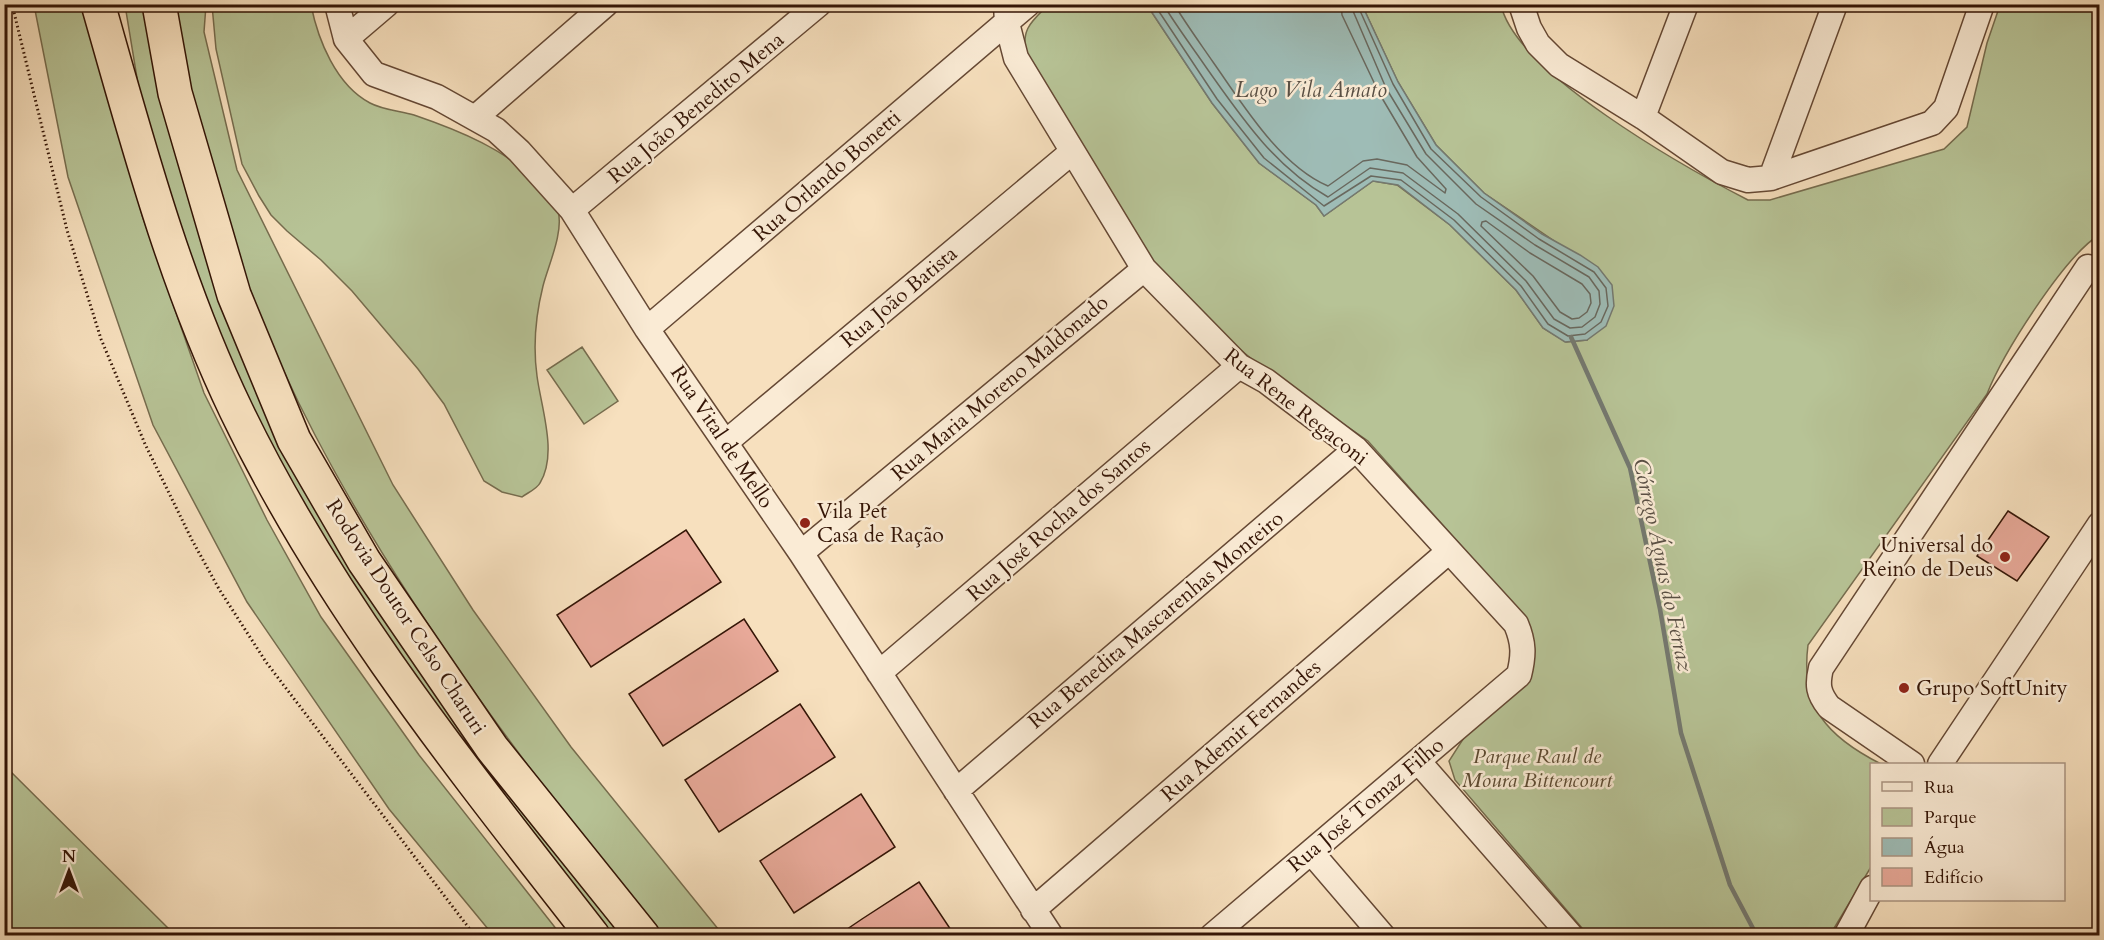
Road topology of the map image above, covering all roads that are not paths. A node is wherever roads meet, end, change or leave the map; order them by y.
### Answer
1 (98, 4) edge
2 (114, 4) edge
3 (159, 4) edge
4 (337, 4) edge
5 (387, 4) edge
6 (606, 4) edge
7 (819, 4) edge
8 (1028, 4) edge
9 (1521, 4) edge
10 (1538, 4) edge
11 (1686, 4) edge
12 (1834, 4) edge
13 (1982, 4) edge
14 (1006, 14) edge
15 (1529, 28) junction
16 (346, 39) junction
17 (125, 101) junction
18 (476, 117) junction
19 (1643, 117) junction
20 (1792, 122) junction
21 (1072, 152) junction
22 (1822, 161) junction
23 (1760, 179) junction
24 (572, 210) junction
25 (2088, 267) dead end
26 (1144, 269) junction
27 (647, 329) junction
28 (1239, 366) junction
29 (726, 442) junction
30 (1356, 449) junction
31 (2100, 524) edge
32 (1448, 552) junction
33 (801, 553) junction
34 (879, 673) junction
35 (1519, 675) joint
36 (1418, 761) junction
37 (1909, 763) edge
38 (1941, 763) edge
39 (956, 791) junction
40 (1311, 852) junction
41 (1870, 892) edge
42 (1034, 910) junction
43 (593, 936) edge
44 (643, 936) edge
45 (1051, 936) edge
46 (1212, 936) edge
47 (1383, 936) edge
48 (1570, 936) edge
49 (1846, 936) edge

1 - 17 highway
2 - 17 highway
3 - 44 highway, Rodovia Doutor Celso Charuri
4 - 16 street, Rua Vital de Mello
5 - 16 street
6 - 18 street
7 - 24 street, Rua João Benedito Mena
8 - 14 street, Rua Orlando Bonetti
9 - 15 street
10 - 15 street
11 - 19 street
12 - 20 street
13 - 22 street
14 - 21 street, Rua Rene Regaconi
14 - 27 street, Rua Orlando Bonetti
15 - 19 street
16 - 18 street, Rua Vital de Mello
17 - 43 highway, Rodovia Doutor Celso Charuri
18 - 24 street, Rua Vital de Mello
19 - 23 street
20 - 22 street
20 - 23 street
21 - 26 street, Rua Rene Regaconi
21 - 29 street, Rua João Batista
22 - 23 street
24 - 27 street, Rua Vital de Mello
25 - 37 street
26 - 28 street, Rua Rene Regaconi
26 - 33 street, Rua Maria Moreno Maldonado
27 - 29 street, Rua Vital de Mello
28 - 30 street, Rua Rene Regaconi
28 - 34 street, Rua José Rocha dos Santos
29 - 33 street, Rua Vital de Mello
30 - 32 street, Rua Rene Regaconi
30 - 39 street, Rua Benedita Mascarenhas Monteiro
31 - 38 street
32 - 35 street, Rua Rene Regaconi
32 - 42 street, Rua Ademir Fernandes
33 - 34 street, Rua Vital de Mello
34 - 39 street, Rua Vital de Mello
35 - 36 street, Rua José Tomaz Filho
36 - 40 street, Rua José Tomaz Filho
36 - 48 street
39 - 42 street, Rua Vital de Mello
40 - 46 street, Rua José Tomaz Filho
40 - 47 street
41 - 49 street
42 - 45 street, Rua Vital de Mello

